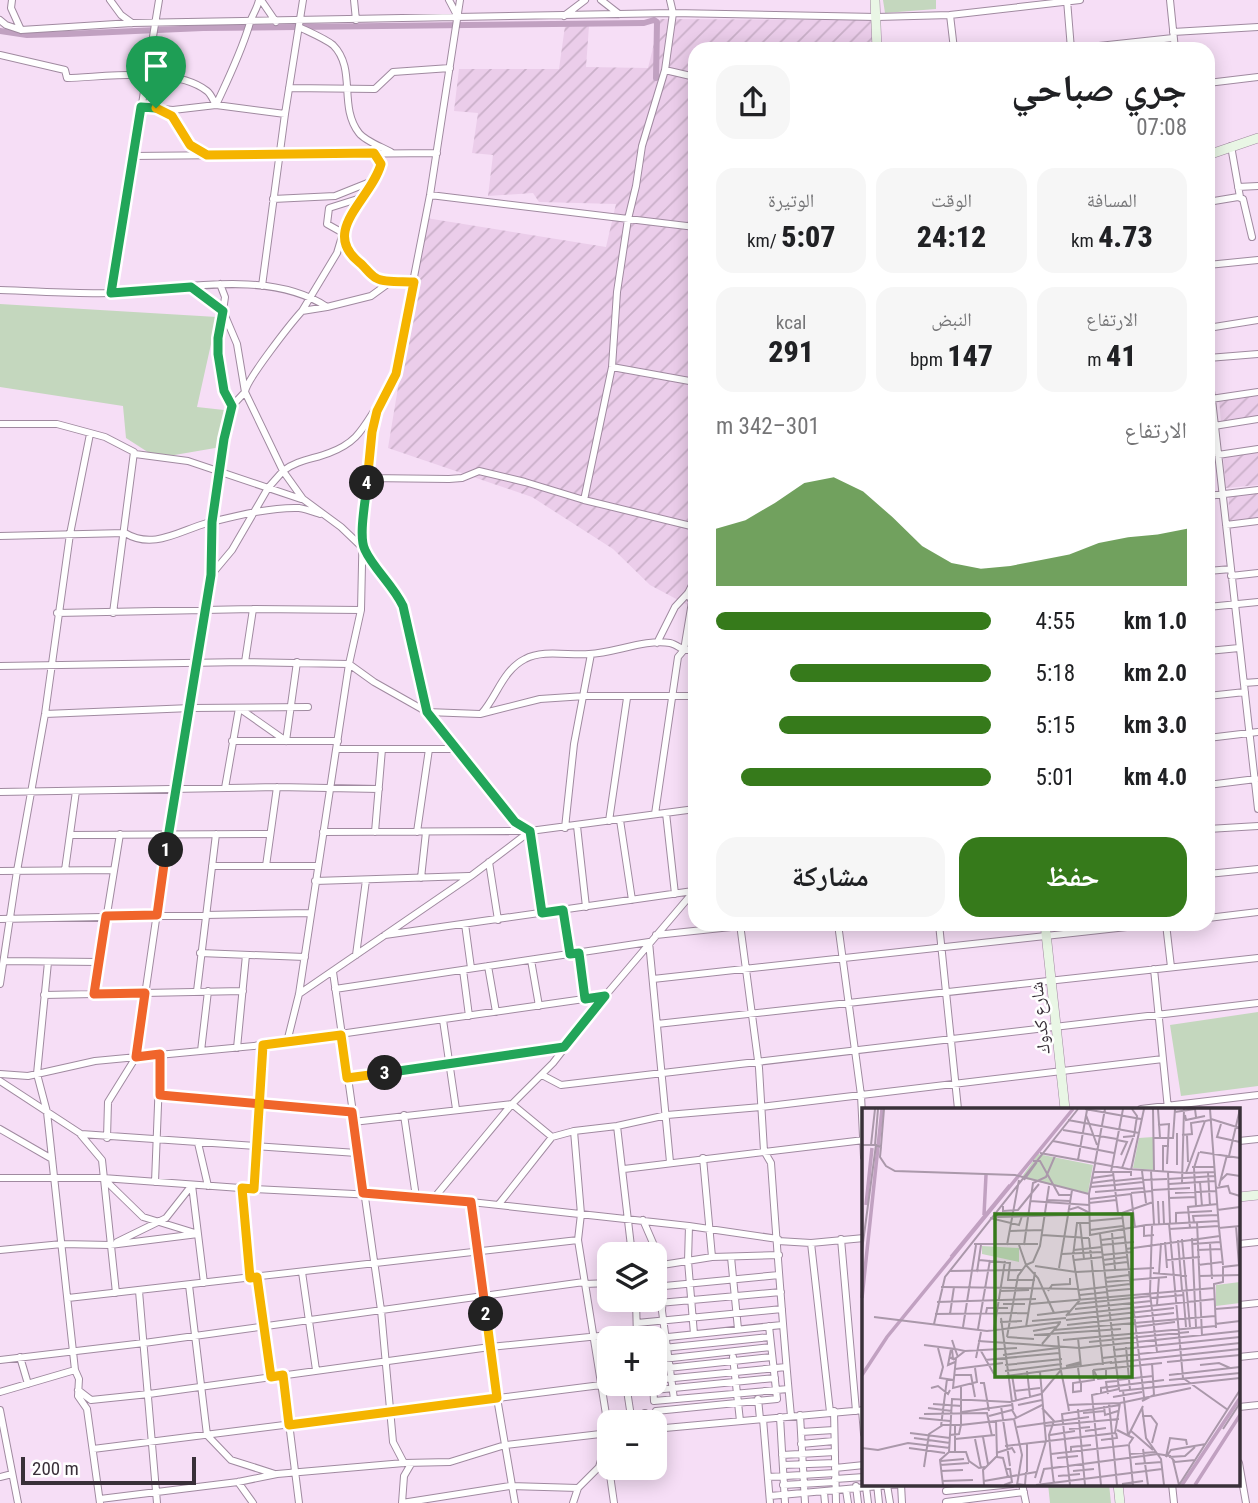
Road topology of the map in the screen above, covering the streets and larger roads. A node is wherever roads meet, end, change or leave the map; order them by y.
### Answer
1 (12, 0) edge
2 (110, 0) edge
3 (159, 0) edge
4 (260, 0) edge
5 (303, 0) edge
6 (354, 0) edge
7 (449, 0) edge
8 (460, 0) edge
9 (585, 0) edge
10 (601, 0) edge
11 (670, 0) edge
12 (876, 0) edge
13 (1080, 0) edge
14 (1170, 0) edge
15 (1067, 1) edge
16 (673, 13) junction
17 (621, 15) junction
18 (950, 15) junction
19 (563, 16) junction
20 (877, 17) junction
21 (458, 19) junction
22 (0, 20) edge
23 (356, 20) junction
24 (249, 22) junction
25 (276, 22) junction
26 (132, 23) junction
27 (156, 23) junction
28 (299, 24) junction
29 (1258, 27) edge
30 (21, 30) junction
31 (1173, 35) junction
32 (877, 42) edge
33 (953, 42) edge
34 (1070, 42) edge
35 (1141, 42) edge
36 (1174, 42) edge
37 (0, 54) edge
38 (450, 68) junction
39 (665, 70) junction
40 (147, 75) junction
41 (688, 75) edge
42 (1258, 77) edge
43 (1215, 82) edge
44 (289, 88) junction
45 (346, 90) junction
46 (216, 105) junction
47 (141, 107) junction
48 (156, 108) junction
49 (285, 114) junction
50 (1258, 138) edge
51 (1231, 146) junction
52 (1215, 152) edge
53 (374, 153) junction
54 (393, 153) junction
55 (437, 153) junction
56 (280, 154) junction
57 (207, 155) junction
58 (132, 156) junction
59 (375, 180) junction
60 (1258, 186) edge
61 (1238, 187) junction
62 (430, 195) junction
63 (365, 197) junction
64 (1240, 197) junction
65 (273, 199) junction
66 (1215, 201) edge
67 (628, 219) junction
68 (688, 226) edge
69 (343, 233) junction
70 (1252, 237) dead end
71 (1258, 260) edge
72 (1215, 264) edge
73 (393, 280) junction
74 (414, 282) junction
75 (220, 285) junction
76 (262, 286) junction
77 (191, 287) junction
78 (0, 290) edge
79 (111, 293) junction
80 (310, 296) junction
81 (327, 307) junction
82 (223, 311) junction
83 (302, 311) junction
84 (1258, 320) edge
85 (1215, 327) edge
86 (1258, 354) edge
87 (1215, 357) edge
88 (612, 367) junction
89 (688, 381) edge
90 (1258, 391) edge
91 (245, 392) junction
92 (381, 401) junction
93 (1215, 401) edge
94 (232, 406) junction
95 (1258, 419) edge
96 (0, 424) edge
97 (1215, 426) edge
98 (1215, 432) edge
99 (90, 433) junction
100 (1217, 445) joint
101 (1258, 449) edge
102 (135, 454) junction
103 (1218, 455) junction
104 (219, 471) junction
105 (283, 471) junction
106 (368, 478) junction
107 (268, 488) junction
108 (1258, 490) edge
109 (1222, 494) junction
110 (1215, 495) edge
111 (303, 499) junction
112 (584, 500) junction
113 (255, 513) junction
114 (326, 516) junction
115 (1258, 521) edge
116 (212, 522) junction
117 (688, 525) edge
118 (1226, 525) junction
119 (125, 533) junction
120 (70, 534) junction
121 (0, 536) edge
122 (364, 549) junction
123 (1215, 571) edge
124 (1231, 572) junction
125 (1258, 573) edge
126 (211, 575) junction
127 (688, 593) edge
128 (1258, 602) edge
129 (1235, 604) junction
130 (1215, 606) edge
131 (253, 609) junction
132 (361, 610) junction
133 (205, 611) junction
134 (113, 613) junction
135 (57, 614) junction
136 (688, 626) edge
137 (657, 643) junction
138 (1240, 648) junction
139 (684, 650) junction
140 (688, 650) edge
141 (1215, 650) edge
142 (591, 654) junction
143 (196, 662) junction
144 (246, 662) junction
145 (297, 663) junction
146 (349, 664) junction
147 (52, 665) junction
148 (0, 666) edge
149 (1258, 682) edge
150 (1244, 683) junction
151 (1245, 692) junction
152 (1215, 695) edge
153 (585, 696) junction
154 (688, 696) edge
155 (673, 697) junction
156 (627, 698) junction
157 (291, 707) junction
158 (308, 707) dead end
159 (191, 708) junction
160 (239, 708) junction
161 (427, 712) junction
162 (45, 714) junction
163 (480, 714) junction
164 (1258, 732) edge
165 (1249, 733) junction
166 (1215, 736) edge
167 (232, 741) junction
168 (286, 741) junction
169 (337, 745) junction
170 (382, 749) junction
171 (429, 749) junction
172 (457, 749) junction
173 (1256, 779) edge
174 (1215, 784) edge
175 (277, 787) junction
176 (331, 787) junction
177 (225, 788) junction
178 (175, 789) junction
179 (379, 789) junction
180 (76, 790) junction
181 (0, 792) edge
182 (31, 792) junction
183 (1258, 809) edge
184 (688, 810) edge
185 (666, 813) junction
186 (655, 814) junction
187 (620, 820) junction
188 (609, 821) junction
189 (577, 826) junction
190 (1258, 826) edge
191 (565, 828) junction
192 (1215, 829) edge
193 (530, 831) junction
194 (323, 832) junction
195 (375, 832) junction
196 (422, 832) junction
197 (120, 834) junction
198 (216, 834) junction
199 (270, 834) junction
200 (70, 835) junction
201 (168, 835) junction
202 (489, 862) junction
203 (212, 866) junction
204 (266, 866) junction
205 (317, 866) junction
206 (1258, 869) edge
207 (65, 870) junction
208 (114, 870) junction
209 (0, 871) edge
210 (17, 871) junction
211 (1215, 873) edge
212 (471, 876) junction
213 (421, 878) junction
214 (366, 880) junction
215 (315, 881) junction
216 (688, 892) edge
217 (675, 894) junction
218 (688, 898) edge
219 (632, 900) junction
220 (586, 907) junction
221 (563, 910) junction
222 (1258, 912) edge
223 (205, 913) junction
224 (310, 913) junction
225 (542, 913) junction
226 (157, 915) junction
227 (106, 916) junction
228 (1215, 917) edge
229 (0, 919) edge
230 (10, 919) junction
231 (498, 919) junction
232 (465, 924) junction
233 (690, 931) edge
234 (741, 931) edge
235 (839, 931) edge
236 (940, 931) edge
237 (1046, 931) edge
238 (1096, 931) edge
239 (1167, 931) edge
240 (385, 935) junction
241 (656, 935) junction
242 (1046, 937) junction
243 (649, 942) junction
244 (941, 948) junction
245 (200, 953) junction
246 (579, 953) junction
247 (570, 954) junction
248 (246, 955) junction
249 (356, 956) junction
250 (305, 957) junction
251 (1258, 958) edge
252 (843, 959) junction
253 (531, 960) junction
254 (4, 961) junction
255 (48, 962) junction
256 (99, 962) junction
257 (488, 966) junction
258 (1171, 967) junction
259 (467, 969) junction
260 (1154, 969) junction
261 (745, 971) junction
262 (332, 972) junction
263 (653, 979) junction
264 (1052, 980) junction
265 (0, 984) edge
266 (335, 989) junction
267 (197, 991) junction
268 (208, 991) junction
269 (243, 991) junction
270 (145, 993) junction
271 (946, 993) junction
272 (94, 994) junction
273 (299, 994) junction
274 (44, 995) junction
275 (605, 996) junction
276 (585, 999) junction
277 (1258, 1003) edge
278 (849, 1004) junction
279 (539, 1006) junction
280 (496, 1012) junction
281 (750, 1014) junction
282 (1158, 1014) junction
283 (468, 1016) junction
284 (443, 1020) junction
285 (657, 1024) junction
286 (1056, 1027) junction
287 (341, 1035) junction
288 (951, 1039) junction
289 (287, 1042) junction
290 (263, 1045) junction
291 (564, 1047) junction
292 (237, 1048) junction
293 (201, 1051) junction
294 (855, 1051) junction
295 (160, 1054) junction
296 (136, 1057) junction
297 (1163, 1059) junction
298 (757, 1062) junction
299 (449, 1065) junction
300 (1062, 1071) junction
301 (661, 1073) junction
302 (0, 1074) edge
303 (37, 1074) junction
304 (542, 1075) junction
305 (347, 1078) junction
306 (0, 1081) edge
307 (955, 1083) junction
308 (160, 1095) junction
309 (860, 1095) junction
310 (1258, 1095) edge
311 (260, 1103) junction
312 (512, 1104) junction
313 (761, 1107) junction
314 (958, 1108) edge
315 (1065, 1108) edge
316 (1168, 1108) edge
317 (456, 1109) junction
318 (47, 1112) junction
319 (352, 1112) junction
320 (404, 1115) junction
321 (667, 1115) junction
322 (353, 1122) junction
323 (862, 1125) edge
324 (617, 1126) junction
325 (0, 1129) edge
326 (574, 1131) junction
327 (80, 1134) junction
328 (552, 1137) junction
329 (107, 1138) junction
330 (1258, 1139) edge
331 (862, 1140) edge
332 (156, 1141) junction
333 (1240, 1141) edge
334 (198, 1143) junction
335 (257, 1147) junction
336 (764, 1151) junction
337 (357, 1153) junction
338 (703, 1157) junction
339 (52, 1158) junction
340 (670, 1162) junction
341 (624, 1169) junction
342 (0, 1178) edge
343 (55, 1178) junction
344 (103, 1178) junction
345 (155, 1182) junction
346 (192, 1185) junction
347 (208, 1186) junction
348 (242, 1188) junction
349 (254, 1189) junction
350 (363, 1193) junction
351 (1258, 1195) edge
352 (416, 1196) junction
353 (1240, 1196) edge
354 (434, 1198) junction
355 (471, 1202) junction
356 (499, 1205) junction
357 (581, 1214) junction
358 (629, 1219) junction
359 (643, 1220) junction
360 (158, 1222) junction
361 (689, 1226) junction
362 (710, 1228) junction
363 (198, 1234) junction
364 (862, 1238) edge
365 (578, 1240) junction
366 (778, 1240) junction
367 (841, 1240) junction
368 (631, 1242) edge
369 (653, 1242) edge
370 (1258, 1242) edge
371 (811, 1243) junction
372 (62, 1244) junction
373 (1240, 1244) edge
374 (110, 1245) junction
375 (0, 1250) edge
376 (478, 1252) junction
377 (779, 1255) junction
378 (712, 1257) junction
379 (731, 1257) junction
380 (688, 1261) junction
381 (374, 1264) junction
382 (667, 1264) edge
383 (302, 1272) junction
384 (779, 1275) junction
385 (253, 1277) junction
386 (733, 1278) junction
387 (204, 1283) junction
388 (585, 1283) junction
389 (597, 1283) edge
390 (690, 1283) junction
391 (189, 1285) junction
392 (667, 1286) edge
393 (139, 1291) junction
394 (781, 1292) junction
395 (116, 1293) junction
396 (734, 1295) junction
397 (483, 1296) junction
398 (68, 1298) junction
399 (692, 1300) junction
400 (667, 1303) edge
401 (1258, 1303) edge
402 (1240, 1305) edge
403 (782, 1309) junction
404 (382, 1310) junction
405 (636, 1312) edge
406 (663, 1312) edge
407 (736, 1312) junction
408 (693, 1317) junction
409 (309, 1319) junction
410 (663, 1320) junction
411 (636, 1323) junction
412 (264, 1325) junction
413 (782, 1325) junction
414 (636, 1326) edge
415 (664, 1326) edge
416 (769, 1326) junction
417 (751, 1328) junction
418 (734, 1329) junction
419 (709, 1332) junction
420 (691, 1334) junction
421 (195, 1335) junction
422 (593, 1337) junction
423 (597, 1337) edge
424 (667, 1337) edge
425 (770, 1337) junction
426 (752, 1339) junction
427 (732, 1341) junction
428 (144, 1343) junction
429 (710, 1343) junction
430 (688, 1345) junction
431 (490, 1347) junction
432 (667, 1347) joint
433 (771, 1347) junction
434 (753, 1349) junction
435 (74, 1350) junction
436 (733, 1351) junction
437 (711, 1354) junction
438 (1258, 1355) edge
439 (689, 1356) junction
440 (20, 1357) junction
441 (772, 1357) junction
442 (1240, 1357) edge
443 (668, 1358) junction
444 (0, 1360) edge
445 (597, 1360) edge
446 (754, 1360) junction
447 (384, 1361) junction
448 (734, 1361) junction
449 (712, 1363) junction
450 (690, 1366) junction
451 (786, 1367) junction
452 (667, 1368) junction
453 (774, 1368) junction
454 (75, 1370) junction
455 (316, 1370) junction
456 (755, 1370) junction
457 (735, 1371) junction
458 (713, 1374) junction
459 (283, 1375) junction
460 (691, 1376) junction
461 (271, 1377) junction
462 (670, 1378) junction
463 (775, 1378) junction
464 (667, 1379) edge
465 (756, 1381) junction
466 (736, 1382) junction
467 (28, 1384) junction
468 (714, 1384) junction
469 (597, 1385) edge
470 (692, 1386) junction
471 (202, 1387) junction
472 (667, 1387) edge
473 (671, 1388) junction
474 (776, 1389) junction
475 (788, 1389) junction
476 (78, 1390) junction
477 (757, 1390) junction
478 (0, 1392) edge
479 (737, 1392) junction
480 (149, 1394) junction
481 (715, 1394) junction
482 (654, 1396) edge
483 (693, 1396) junction
484 (497, 1398) junction
485 (674, 1399) junction
486 (758, 1401) junction
487 (738, 1403) junction
488 (716, 1405) junction
489 (1258, 1405) edge
490 (1240, 1407) edge
491 (694, 1408) junction
492 (0, 1410) edge
493 (667, 1410) edge
494 (860, 1410) edge
495 (832, 1412) junction
496 (390, 1413) junction
497 (800, 1415) junction
498 (791, 1416) junction
499 (780, 1417) junction
500 (762, 1419) junction
501 (740, 1421) junction
502 (717, 1423) junction
503 (289, 1425) junction
504 (696, 1425) junction
505 (667, 1428) edge
506 (834, 1430) junction
507 (801, 1432) junction
508 (597, 1434) edge
509 (207, 1435) junction
510 (834, 1441) junction
511 (152, 1443) junction
512 (802, 1444) junction
513 (505, 1446) junction
514 (93, 1449) junction
515 (835, 1452) junction
516 (802, 1454) junction
517 (782, 1455) junction
518 (408, 1463) junction
519 (802, 1464) junction
520 (783, 1465) junction
521 (862, 1466) edge
522 (597, 1468) edge
523 (1240, 1469) edge
524 (835, 1473) junction
525 (12, 1474) junction
526 (277, 1474) junction
527 (296, 1474) junction
528 (803, 1475) junction
529 (783, 1476) junction
530 (0, 1477) edge
531 (768, 1477) junction
532 (862, 1477) edge
533 (856, 1478) junction
534 (611, 1480) edge
535 (238, 1482) junction
536 (814, 1483) junction
537 (783, 1485) junction
538 (803, 1485) junction
539 (510, 1486) junction
540 (873, 1486) edge
541 (887, 1486) edge
542 (1007, 1486) edge
543 (1022, 1486) edge
544 (971, 1487) edge
545 (578, 1488) junction
546 (866, 1488) junction
547 (945, 1488) edge
548 (856, 1489) junction
549 (846, 1490) junction
550 (835, 1491) junction
551 (824, 1492) junction
552 (1024, 1492) junction
553 (155, 1493) junction
554 (815, 1493) junction
555 (804, 1494) junction
556 (1005, 1495) junction
557 (784, 1499) edge
558 (794, 1499) edge
559 (770, 1500) edge
560 (972, 1500) edge
561 (100, 1501) edge
562 (18, 1503) edge
563 (157, 1503) edge
564 (253, 1503) edge
565 (299, 1503) edge
566 (402, 1503) edge
567 (514, 1503) edge
568 (573, 1503) edge
569 (614, 1503) edge
570 (805, 1503) edge
571 (816, 1503) edge
572 (825, 1503) edge
573 (836, 1503) edge
574 (848, 1503) edge
575 (858, 1503) edge
576 (868, 1503) edge
577 (892, 1503) edge
578 (902, 1503) edge
579 (946, 1503) edge
580 (1006, 1503) edge
581 (1026, 1503) edge
582 (1246, 1503) edge

1 - 30 street
2 - 26 street
3 - 27 street
4 - 24 street
4 - 25 street
5 - 28 street
6 - 23 street
7 - 21 street
8 - 21 street
9 - 19 street
10 - 17 street
11 - 16 street
12 - 20 street
13 - 15 street
14 - 31 street
15 - 18 street
15 - 34 street
16 - 17 street
16 - 20 street
16 - 39 street
17 - 19 street
18 - 20 street
18 - 33 street
19 - 21 street
20 - 32 street
21 - 23 street
21 - 38 street
22 - 30 street
23 - 28 street
24 - 25 street
24 - 27 street
24 - 46 street
25 - 28 street
26 - 27 street
26 - 30 street
27 - 40 street
28 - 44 street
28 - 45 street
29 - 31 street
31 - 35 street
31 - 36 street
37 - 40 street
38 - 45 street
38 - 55 street
39 - 41 street
39 - 67 street
40 - 46 street
40 - 47 street
42 - 43 street
44 - 45 street
44 - 49 street
45 - 54 street
46 - 48 street
46 - 49 street
47 - 48 street
47 - 58 street
48 - 57 street
49 - 56 street
50 - 51 street
51 - 52 street
51 - 61 street
53 - 54 street
53 - 56 street
53 - 59 street
54 - 55 street
55 - 62 street
56 - 57 street
56 - 65 street
57 - 58 street
58 - 79 street
59 - 63 street
59 - 65 street
60 - 61 street
61 - 64 street
62 - 67 street
62 - 74 street
63 - 69 street
63 - 69 street
64 - 66 street
64 - 70 street
65 - 76 street
67 - 68 street
67 - 88 street
69 - 73 street
69 - 80 street
71 - 72 street
73 - 74 street
73 - 81 street
74 - 92 street
75 - 76 street
75 - 77 street
75 - 82 street
76 - 80 street
77 - 79 street
77 - 82 street
78 - 79 street
80 - 81 street
80 - 83 street
81 - 83 street
82 - 91 street
82 - 94 street
83 - 91 street
84 - 85 street
86 - 87 street
88 - 89 street
88 - 112 street
90 - 93 street
91 - 94 street
91 - 105 street
92 - 105 street
92 - 106 street
94 - 104 street
95 - 97 street
96 - 99 street
98 - 100 street
99 - 102 street
99 - 120 street
100 - 103 street
101 - 103 street
102 - 104 street
102 - 119 street
103 - 109 street
104 - 107 street
104 - 116 street
105 - 107 street
105 - 111 street
106 - 112 street
106 - 122 street
107 - 111 street
107 - 113 street
108 - 109 street
109 - 110 street
109 - 118 street
111 - 114 street
112 - 117 street
113 - 114 street
113 - 116 street
113 - 126 street
114 - 122 street
115 - 118 street
116 - 119 street
116 - 126 street
118 - 124 street
119 - 120 street
119 - 134 street
120 - 121 street
120 - 135 street
122 - 132 street
122 - 161 street
123 - 124 street
124 - 125 street
124 - 129 street
126 - 133 street
127 - 137 street
128 - 129 street
129 - 130 street
129 - 138 street
131 - 132 street
131 - 133 street
131 - 144 street
132 - 146 street
133 - 134 street
133 - 143 street
134 - 135 street
135 - 147 street
136 - 139 street
137 - 139 street
137 - 142 street
138 - 141 street
138 - 150 street
139 - 140 street
139 - 155 street
142 - 153 street
142 - 163 street
143 - 144 street
143 - 147 street
143 - 159 street
144 - 145 street
145 - 146 street
145 - 157 street
146 - 161 street
146 - 169 street
147 - 148 street
147 - 162 street
149 - 150 street
150 - 151 street
151 - 152 street
151 - 165 street
153 - 156 street
153 - 163 street
153 - 191 street
154 - 155 street
155 - 156 street
155 - 186 street
156 - 188 street
157 - 158 street
157 - 160 street
157 - 168 street
159 - 160 street
159 - 162 street
159 - 178 street
160 - 167 street
160 - 168 street
161 - 163 street
161 - 172 street
162 - 182 street
164 - 165 street
165 - 166 street
165 - 173 street
167 - 168 street
167 - 177 street
168 - 169 street
169 - 170 street
169 - 176 street
170 - 171 street
170 - 179 street
171 - 172 street
171 - 196 street
172 - 193 street
173 - 174 street
173 - 183 street
175 - 176 street
175 - 177 street
175 - 199 street
176 - 179 street
176 - 194 street
177 - 178 street
178 - 180 street
178 - 201 street
179 - 195 street
180 - 182 street
180 - 200 street
181 - 182 street
182 - 210 street
184 - 185 street
185 - 186 street
185 - 217 street
186 - 187 street
187 - 188 street
187 - 219 street
188 - 189 street
189 - 191 street
189 - 220 street
190 - 192 street
191 - 193 street
193 - 196 street
193 - 202 street
193 - 225 street
194 - 195 street
194 - 205 street
195 - 196 street
196 - 213 street
197 - 200 street
197 - 201 street
197 - 208 street
198 - 199 street
198 - 201 street
198 - 203 street
199 - 204 street
200 - 207 street
201 - 226 street
202 - 212 street
202 - 231 street
203 - 204 street
203 - 223 street
204 - 205 street
205 - 215 street
206 - 211 street
207 - 208 street
207 - 210 street
208 - 227 street
209 - 210 street
210 - 230 street
212 - 213 street
212 - 240 street
213 - 214 street
214 - 215 street
214 - 249 street
215 - 224 street
216 - 217 street
217 - 219 street
218 - 241 street
219 - 220 street
220 - 221 street
221 - 225 street
221 - 247 street
222 - 228 street
223 - 224 street
223 - 226 street
223 - 245 street
224 - 250 street
225 - 231 street
226 - 227 street
226 - 270 street
227 - 230 street
227 - 256 street
229 - 230 street
230 - 254 street
231 - 232 street
232 - 240 street
232 - 259 street
233 - 241 street
234 - 261 street
235 - 252 street
236 - 244 street
237 - 242 street, شارع كدوك
238 - 242 street
239 - 258 street
240 - 249 street
241 - 243 street
242 - 244 street
242 - 264 street, شارع كدوك
243 - 246 street
243 - 263 street
243 - 275 street
244 - 252 street
244 - 271 street
245 - 248 street
245 - 267 street
246 - 247 street
246 - 276 street
247 - 253 street
248 - 250 street
248 - 269 street
249 - 262 street
250 - 273 street
251 - 258 street
252 - 261 street
252 - 278 street
253 - 257 street
253 - 279 street
254 - 255 street
254 - 265 street
255 - 256 street
255 - 274 street
256 - 272 street
257 - 259 street
257 - 280 street
258 - 260 street
259 - 266 street
259 - 283 street
260 - 264 street
260 - 282 street
261 - 263 street
261 - 281 street
262 - 266 street
262 - 273 street
263 - 285 street
264 - 271 street
264 - 286 street, شارع كدوك
266 - 287 street
267 - 268 street
267 - 270 street
268 - 269 street
268 - 293 street
269 - 292 street
270 - 272 street
270 - 296 street
271 - 278 street
271 - 288 street
272 - 274 street
273 - 289 street
274 - 303 street
275 - 276 street
275 - 291 street
276 - 279 street
277 - 282 street
278 - 281 street
278 - 294 street
279 - 280 street
280 - 283 street
281 - 285 street
281 - 298 street
282 - 286 street
282 - 297 street
283 - 284 street
284 - 287 street
284 - 299 street
285 - 301 street
286 - 288 street
286 - 300 street, شارع كدوك
287 - 289 street
287 - 305 street
288 - 294 street
288 - 307 street
289 - 290 street
290 - 292 street
290 - 311 street
291 - 299 street
291 - 304 street
292 - 293 street
293 - 295 street
294 - 298 street
294 - 309 street
295 - 296 street
295 - 308 street
296 - 303 street
296 - 329 street
297 - 300 street
297 - 316 street
298 - 301 street
298 - 313 street
299 - 305 street
299 - 317 street
300 - 307 street
300 - 315 street, شارع كدوك
301 - 304 street
301 - 321 street
302 - 303 street
303 - 318 street
304 - 312 street
305 - 319 street
306 - 318 street
307 - 309 street
307 - 314 street
308 - 311 street
308 - 332 street
309 - 313 street
309 - 323 street
310 - 316 street
311 - 319 street
311 - 335 street
312 - 317 street
312 - 328 street
312 - 354 street
313 - 321 street
313 - 336 street
317 - 320 street
318 - 327 street
318 - 339 street
319 - 322 street
320 - 322 street
320 - 352 street
321 - 324 street
321 - 340 street
322 - 337 street
324 - 326 street
324 - 341 street
325 - 339 street
326 - 328 street
326 - 357 street
327 - 329 street
327 - 344 street
328 - 356 street
329 - 332 street
330 - 333 street
331 - 336 street
332 - 334 street
332 - 345 street
334 - 335 street
334 - 347 street
335 - 337 street
335 - 349 street
336 - 338 street
336 - 366 street
337 - 350 street
338 - 340 street
338 - 362 street
339 - 343 street
340 - 341 street
341 - 358 street
342 - 343 street
343 - 344 street
343 - 372 street
344 - 345 street
344 - 360 street
344 - 374 street
345 - 346 street
346 - 347 street
346 - 360 street
346 - 363 street
347 - 348 street
348 - 349 street
348 - 385 street
349 - 350 street
350 - 352 street
350 - 381 street
351 - 353 street
352 - 354 street
354 - 355 street
355 - 356 street
355 - 376 street
356 - 357 street
357 - 358 street
357 - 365 street
358 - 359 street
358 - 368 street
359 - 361 street
359 - 369 street
360 - 363 street
360 - 374 street
361 - 362 street
361 - 380 street
362 - 366 street
362 - 378 street
363 - 374 street
363 - 387 street
364 - 367 street
365 - 376 street
365 - 388 street
366 - 371 street
366 - 377 street
367 - 371 street
367 - 494 street
370 - 373 street
371 - 495 street
372 - 374 street
372 - 375 street
372 - 398 street
374 - 395 street
376 - 381 street
376 - 397 street
377 - 379 street
377 - 384 street
378 - 379 street
378 - 380 street
379 - 386 street
380 - 382 street
380 - 390 street
381 - 383 street
381 - 404 street
383 - 385 street
383 - 409 street
384 - 386 street
384 - 394 street
385 - 387 street
385 - 412 street
386 - 390 street
386 - 396 street
387 - 391 street
388 - 389 street
388 - 397 street
388 - 422 street
390 - 392 street
390 - 399 street
391 - 393 street
391 - 421 street
393 - 395 street
393 - 428 street
394 - 396 street
394 - 403 street
395 - 398 street
396 - 399 street
396 - 407 street
397 - 404 street
397 - 431 street
398 - 435 street
399 - 400 street
399 - 408 street
401 - 402 street
403 - 407 street
403 - 413 street
404 - 409 street
404 - 447 street
405 - 411 street
406 - 410 street
407 - 408 street
407 - 418 street
408 - 410 street
408 - 420 street
409 - 412 street
409 - 455 street
410 - 411 street
410 - 415 street
411 - 414 street
412 - 421 street
412 - 461 street
413 - 416 street
413 - 451 street
416 - 417 street
416 - 425 street
417 - 418 street
417 - 426 street
418 - 419 street
418 - 427 street
419 - 420 street
419 - 429 street
420 - 424 street
420 - 430 street
421 - 428 street
421 - 471 street
422 - 423 street
422 - 431 street
422 - 445 street
425 - 426 street
425 - 433 street
426 - 427 street
426 - 434 street
427 - 429 street
427 - 436 street
428 - 435 street
428 - 480 street
429 - 430 street
429 - 437 street
430 - 432 street
430 - 439 street
431 - 447 street
431 - 484 street
432 - 443 street
433 - 434 street
433 - 441 street
434 - 436 street
434 - 446 street
435 - 440 street
435 - 454 street
436 - 437 street
436 - 448 street
437 - 439 street
437 - 449 street
438 - 442 street
439 - 443 street
439 - 450 street
440 - 444 street
440 - 467 street
441 - 446 street
441 - 453 street
443 - 452 street
446 - 448 street
446 - 456 street
447 - 455 street
447 - 496 street
448 - 449 street
448 - 457 street
449 - 450 street
449 - 458 street
450 - 452 street
450 - 460 street
451 - 453 street
451 - 475 street
452 - 462 street
453 - 456 street
453 - 463 street
454 - 467 street
454 - 476 street
455 - 459 street
456 - 457 street
456 - 465 street
457 - 458 street
457 - 466 street
458 - 460 street
458 - 468 street
459 - 461 street
459 - 503 street
460 - 462 street
460 - 470 street
461 - 471 street
462 - 464 street
462 - 473 street
463 - 465 street
463 - 474 street
465 - 466 street
465 - 477 street
466 - 468 street
466 - 479 street
467 - 478 street
468 - 470 street
468 - 481 street
469 - 484 street
470 - 473 street
470 - 483 street
471 - 480 street
471 - 509 street
472 - 473 street
473 - 485 street
474 - 475 street
474 - 477 street
474 - 486 street
475 - 498 street
476 - 480 street
476 - 514 street
477 - 479 street
477 - 486 street
479 - 481 street
479 - 487 street
480 - 511 street
481 - 483 street
481 - 488 street
482 - 485 street
483 - 485 street
483 - 491 street
484 - 496 street
484 - 513 street
486 - 487 street
486 - 500 street
487 - 488 street
487 - 501 street
488 - 491 street
488 - 502 street
489 - 490 street
491 - 493 street
491 - 504 street
492 - 525 street
494 - 495 street
495 - 497 street
495 - 506 street
496 - 503 street
496 - 518 street
497 - 498 street
497 - 507 street
498 - 499 street
499 - 500 street
499 - 517 street
500 - 501 street
500 - 531 street
501 - 502 street
502 - 504 street
503 - 509 street
503 - 527 street
504 - 505 street
506 - 507 street
506 - 510 street
507 - 512 street
508 - 513 street
509 - 511 street
509 - 526 street
510 - 512 street
510 - 515 street
511 - 514 street
511 - 553 street
512 - 516 street
513 - 518 street
513 - 539 street
514 - 561 street
515 - 516 street
515 - 524 street
516 - 517 street
516 - 519 street
517 - 520 street
518 - 527 street
518 - 566 street
519 - 520 street
519 - 524 street
519 - 528 street
520 - 529 street
521 - 524 street
522 - 545 street
523 - 582 street
524 - 528 street
524 - 533 street
524 - 536 street
524 - 550 street
525 - 530 street
525 - 562 street
526 - 527 street
526 - 535 street
527 - 565 street
528 - 529 street
528 - 538 street
529 - 531 street
529 - 537 street
531 - 559 street
532 - 533 street
533 - 548 street
534 - 569 street
535 - 553 street
535 - 564 street
536 - 538 street
536 - 554 street
537 - 538 street
537 - 557 street
538 - 555 street
539 - 545 street
539 - 566 street
539 - 567 street
540 - 546 street
541 - 577 street
542 - 556 street
543 - 552 street
544 - 547 street
544 - 560 street
545 - 568 street
546 - 548 street
546 - 576 street
547 - 579 street
548 - 549 street
548 - 575 street
549 - 550 street
549 - 574 street
550 - 551 street
550 - 573 street
551 - 554 street
551 - 572 street
552 - 556 street
552 - 581 street
553 - 561 street
553 - 563 street
554 - 555 street
554 - 571 street
555 - 558 street
555 - 570 street
556 - 560 street
556 - 580 street
557 - 558 street
557 - 559 street
560 - 579 street
577 - 578 street

